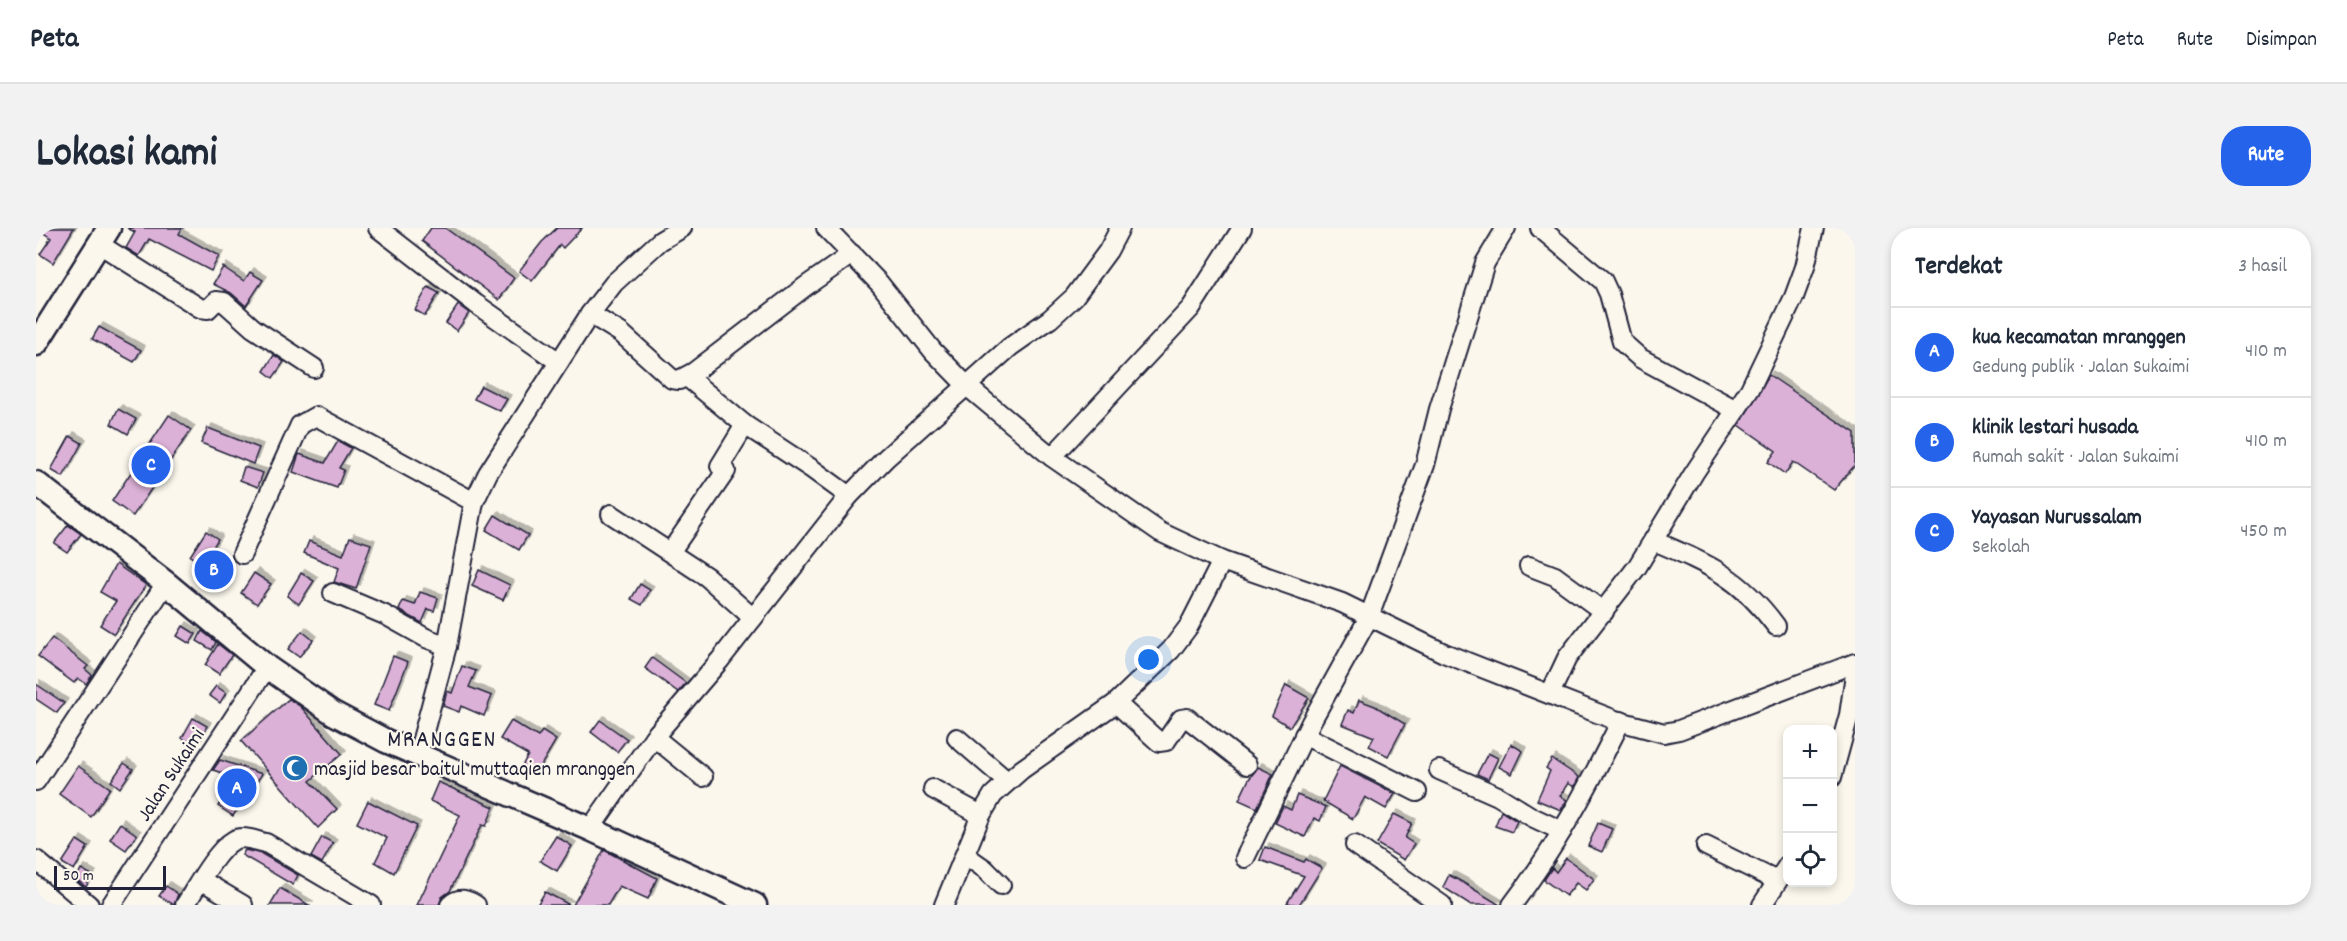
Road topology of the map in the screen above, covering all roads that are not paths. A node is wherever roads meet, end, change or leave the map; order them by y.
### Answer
1 (378, 228) edge
2 (682, 228) edge
3 (826, 228) edge
4 (1120, 228) edge
5 (1242, 228) edge
6 (1506, 228) edge
7 (1540, 228) edge
8 (1814, 228) edge
9 (100, 233) edge
10 (852, 254) junction
11 (55, 301) junction
12 (590, 314) junction
13 (36, 316) edge
14 (36, 344) edge
15 (559, 362) junction
16 (314, 368) dead end
17 (687, 377) junction
18 (968, 387) junction
19 (1736, 410) junction
20 (746, 425) junction
21 (1052, 457) junction
22 (36, 483) edge
23 (849, 496) junction
24 (474, 502) junction
25 (611, 514) dead end
26 (1654, 541) junction
27 (671, 551) junction
28 (242, 554) dead end
29 (1222, 561) junction
30 (1529, 566) dead end
31 (166, 583) junction
32 (333, 593) dead end
33 (1604, 612) junction
34 (1369, 617) junction
35 (753, 618) junction
36 (1776, 626) dead end
37 (447, 646) junction
38 (1855, 663) edge
39 (267, 667) junction
40 (1855, 674) edge
41 (1550, 694) junction
42 (1116, 703) junction
43 (1621, 721) junction
44 (1305, 735) junction
45 (654, 737) junction
46 (957, 738) dead end
47 (1848, 747) edge
48 (418, 754) junction
49 (1247, 765) dead end
50 (1837, 769) edge
51 (1439, 770) dead end
52 (703, 777) dead end
53 (36, 781) edge
54 (1007, 781) junction
55 (933, 789) dead end
56 (1417, 792) dead end
57 (981, 815) junction
58 (590, 829) junction
59 (1562, 831) junction
60 (1355, 845) dead end
61 (1706, 846) dead end
62 (965, 855) junction
63 (1245, 858) dead end
64 (36, 860) edge
65 (1783, 872) edge
66 (201, 880) junction
67 (1777, 881) junction
68 (1001, 885) dead end
69 (88, 905) edge
70 (111, 905) edge
71 (185, 905) edge
72 (243, 905) edge
73 (371, 905) edge
74 (450, 905) edge
75 (476, 905) edge
76 (755, 905) edge
77 (944, 905) edge
78 (1442, 905) edge
79 (1512, 905) edge
80 (1762, 905) edge

1 - 15 street
2 - 12 street
3 - 10 street
4 - 18 street
5 - 21 street
6 - 34 street
7 - 19 street
8 - 19 street
9 - 11 main road
9 - 16 street
10 - 17 street
10 - 18 street
11 - 13 main road
11 - 14 main road
12 - 15 street
12 - 17 street
15 - 24 street
17 - 20 street
18 - 21 street
18 - 23 street
19 - 26 street
20 - 23 street
20 - 27 street
21 - 29 street
22 - 31 main road
23 - 35 street
24 - 28 street
24 - 37 street
25 - 27 street
26 - 33 street
26 - 36 street
27 - 35 street
29 - 34 street
29 - 42 street
30 - 33 street
31 - 39 main road
31 - 53 street
32 - 37 street
33 - 41 street
34 - 41 street
34 - 44 street
35 - 45 street
37 - 48 street
38 - 43 street
39 - 48 main road
39 - 70 street, Jalan Sukaimi
40 - 47 street
41 - 43 street
42 - 49 street
42 - 54 street
43 - 59 street
44 - 56 street
44 - 63 street
45 - 52 street
45 - 58 street
46 - 54 street
47 - 50 street
48 - 58 main road
51 - 59 street
54 - 57 street
55 - 57 street
57 - 62 street
58 - 76 main road
59 - 79 street
60 - 78 street
61 - 67 street
62 - 68 street
62 - 77 street
64 - 69 street
65 - 67 street
66 - 71 street
66 - 72 street
66 - 73 street
67 - 80 street
74 - 75 street

